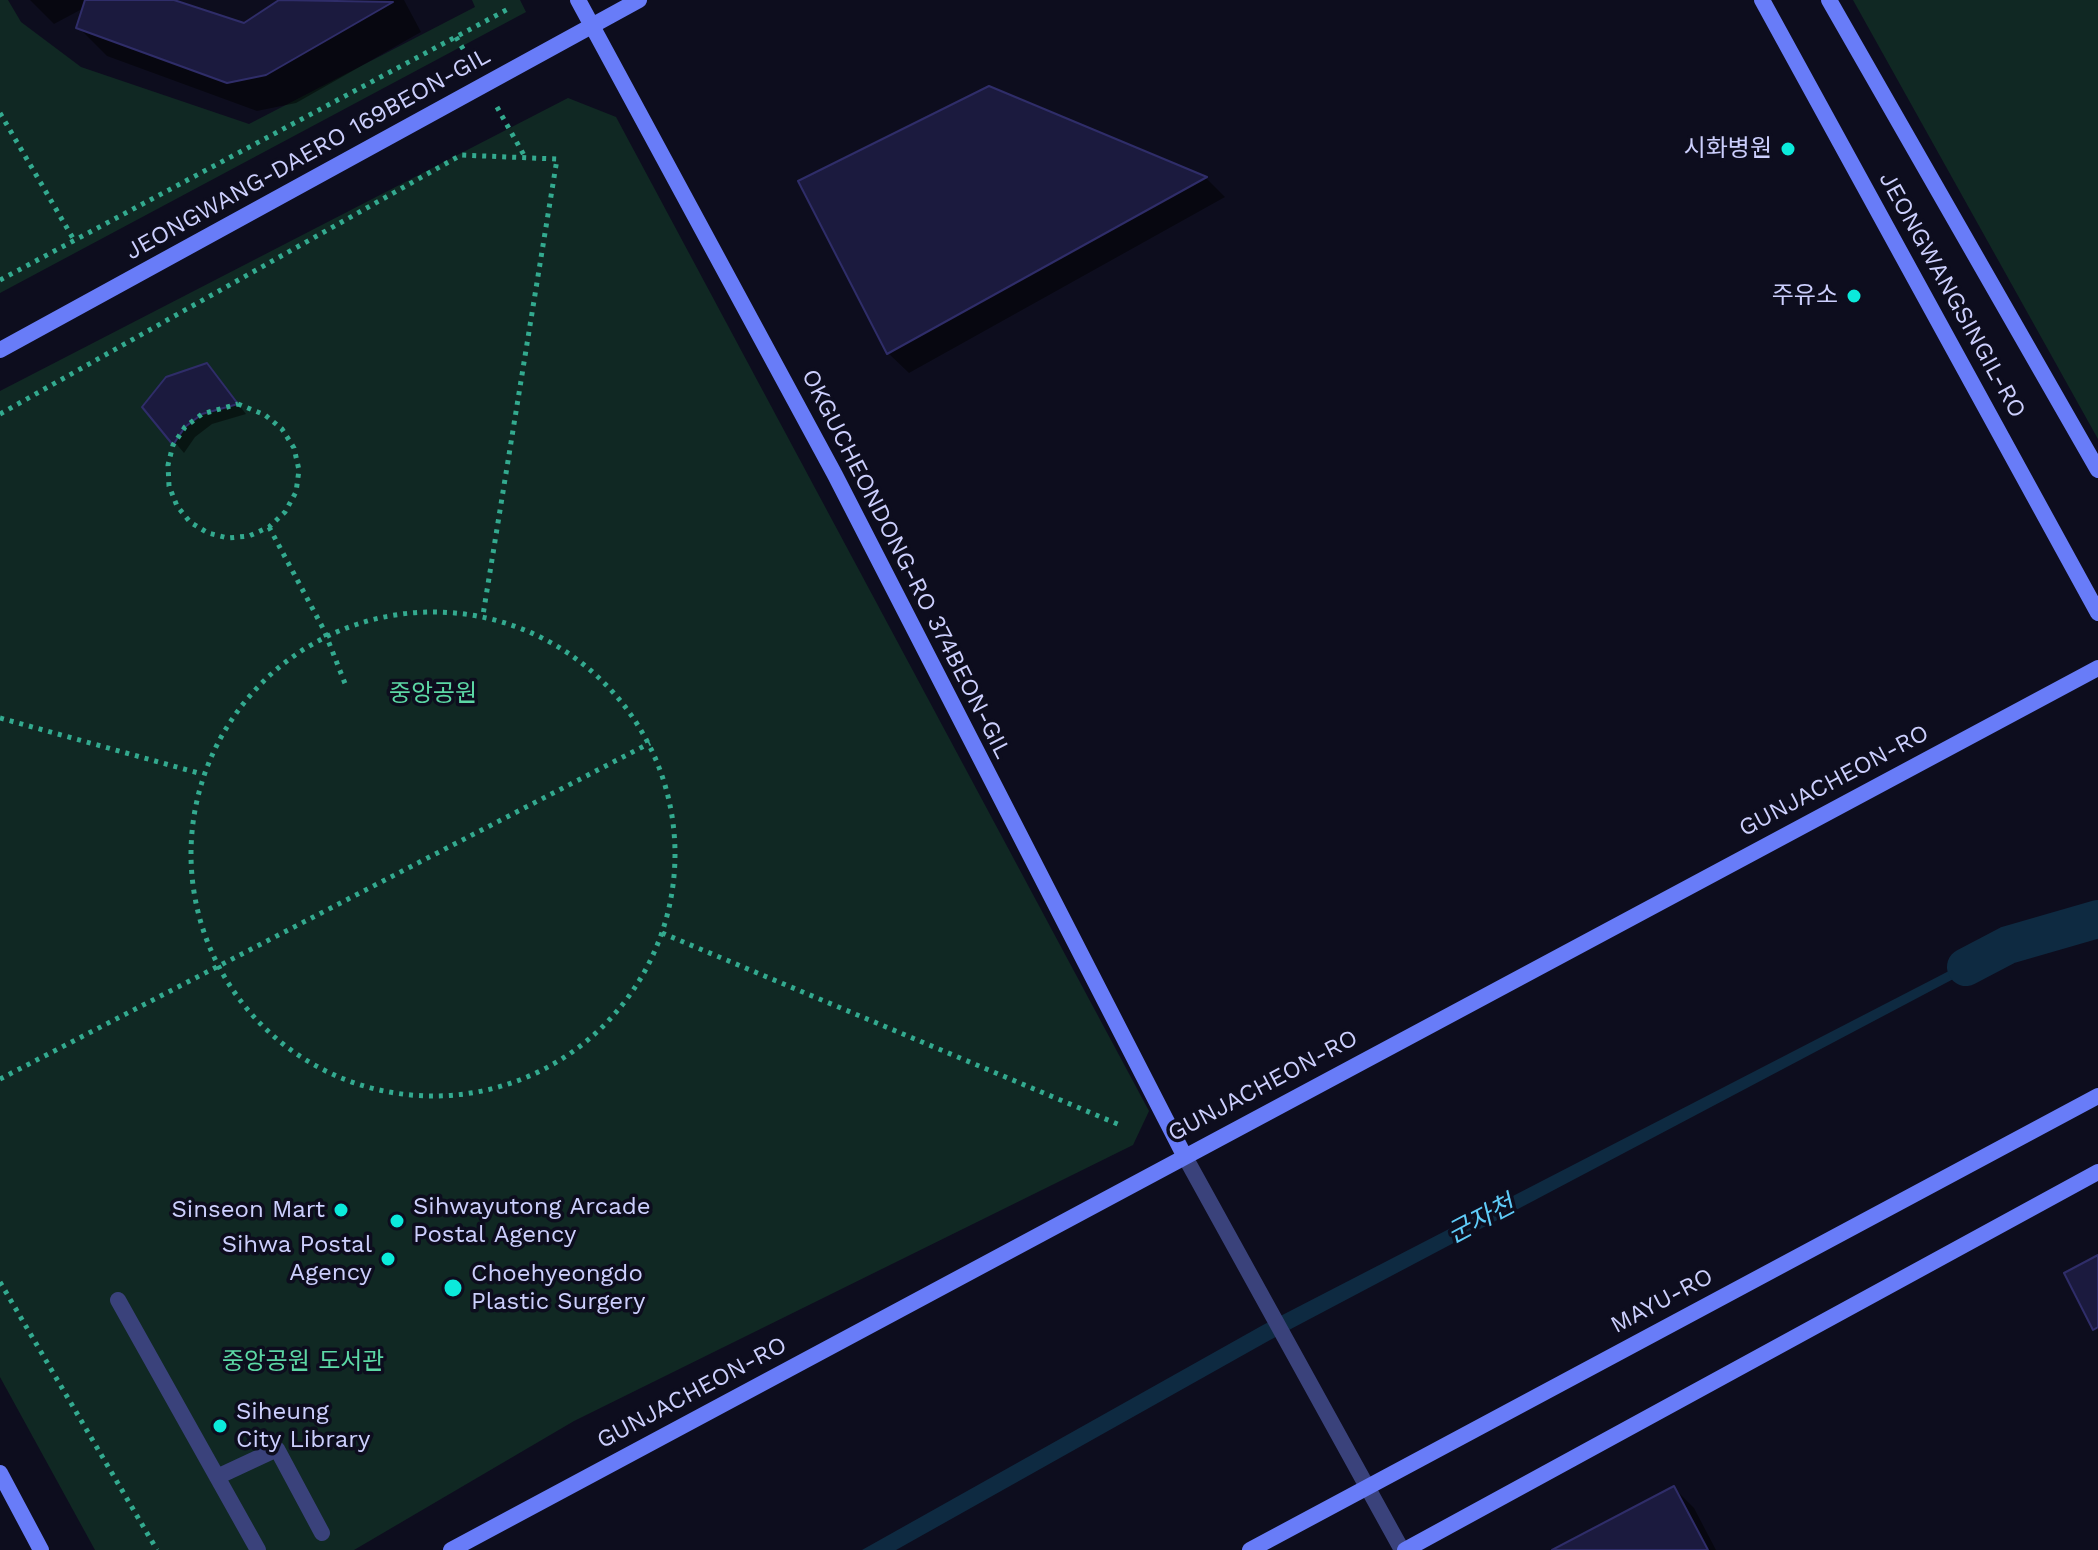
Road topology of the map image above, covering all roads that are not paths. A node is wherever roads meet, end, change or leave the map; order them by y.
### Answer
1 (578, 0) edge
2 (639, 0) edge
3 (1762, 0) edge
4 (1829, 0) edge
5 (591, 26) junction
6 (0, 350) edge
7 (2098, 470) edge
8 (2098, 613) edge
9 (2098, 668) edge
10 (2098, 1096) edge
11 (1184, 1155) junction
12 (2098, 1172) edge
13 (118, 1300) dead end
14 (0, 1473) edge
15 (217, 1477) junction
16 (1369, 1485) junction
17 (322, 1533) dead end
18 (41, 1550) edge
19 (258, 1550) edge
20 (451, 1550) edge
21 (1250, 1550) edge
22 (1403, 1550) edge

1 - 5 street, OKGUCHEONDONG-RO 374BEON-GIL
2 - 5 street, JEONGWANG-DAERO 169BEON-GIL
3 - 8 street, JEONGWANGSINGIL-RO
4 - 7 street, JEONGWANGSINGIL-RO
5 - 6 street, JEONGWANG-DAERO 169BEON-GIL
5 - 11 street, OKGUCHEONDONG-RO 374BEON-GIL
9 - 11 street, GUNJACHEON-RO
10 - 16 street, MAYU-RO
11 - 16 street
11 - 20 street, GUNJACHEON-RO
12 - 22 street
13 - 15 street
14 - 18 street
15 - 17 street
15 - 19 street
16 - 21 street, MAYU-RO
16 - 22 street

